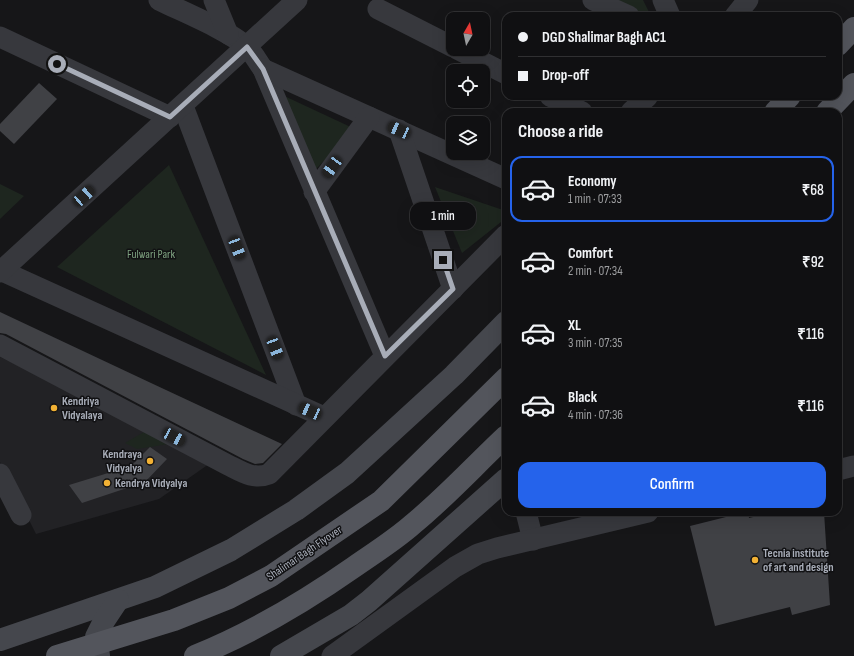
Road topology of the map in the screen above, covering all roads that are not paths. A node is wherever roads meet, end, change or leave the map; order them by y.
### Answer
1 (159, 0) edge
2 (214, 0) edge
3 (298, 0) edge
4 (593, 0) edge
5 (663, 0) edge
6 (748, 0) edge
7 (378, 9) dead end
8 (620, 12) edge
9 (668, 12) edge
10 (738, 12) edge
11 (854, 28) edge
12 (228, 34) junction
13 (0, 37) edge
14 (842, 41) edge
15 (446, 43) edge
16 (247, 47) junction
17 (471, 56) edge
18 (263, 69) junction
19 (502, 72) edge
20 (854, 84) edge
21 (842, 96) edge
22 (558, 100) edge
23 (644, 100) edge
24 (786, 100) edge
25 (839, 100) edge
26 (574, 108) edge
27 (635, 108) edge
28 (779, 108) edge
29 (831, 108) edge
30 (176, 111) junction
31 (369, 117) junction
32 (399, 130) junction
33 (502, 177) edge
34 (314, 192) junction
35 (502, 240) edge
36 (1, 272) edge
37 (453, 289) junction
38 (502, 326) edge
39 (0, 345) edge
40 (385, 356) junction
41 (502, 382) edge
42 (296, 405) junction
43 (324, 417) junction
44 (502, 440) edge
45 (854, 466) edge
46 (842, 469) edge
47 (0, 474) edge
48 (502, 483) edge
49 (21, 515) dead end
50 (596, 516) edge
51 (531, 521) edge
52 (118, 600) junction
53 (0, 640) edge
54 (57, 656) edge
55 (99, 656) edge
56 (195, 656) edge
57 (281, 656) edge
58 (332, 656) edge

1 - 12 street
2 - 12 street
3 - 16 street
4 - 8 street
5 - 9 street
6 - 10 street
7 - 15 street
11 - 14 main road
12 - 16 street
13 - 30 street
16 - 18 street
16 - 30 street
17 - 19 street
18 - 31 street
18 - 34 street
20 - 21 main road
22 - 26 street
23 - 27 street
24 - 28 main road
25 - 29 main road
30 - 36 street
30 - 42 street
31 - 32 street
31 - 34 street
32 - 33 street
32 - 37 street
34 - 40 street
35 - 37 street
36 - 42 street
37 - 40 street
38 - 52 street
39 - 43 street
40 - 43 street
41 - 54 main road, Shalimar Bagh Flyover, bridge
42 - 43 street
44 - 56 main road
45 - 46 street
47 - 49 street
48 - 57 street
50 - 51 street
51 - 58 street
52 - 53 street
52 - 55 street

